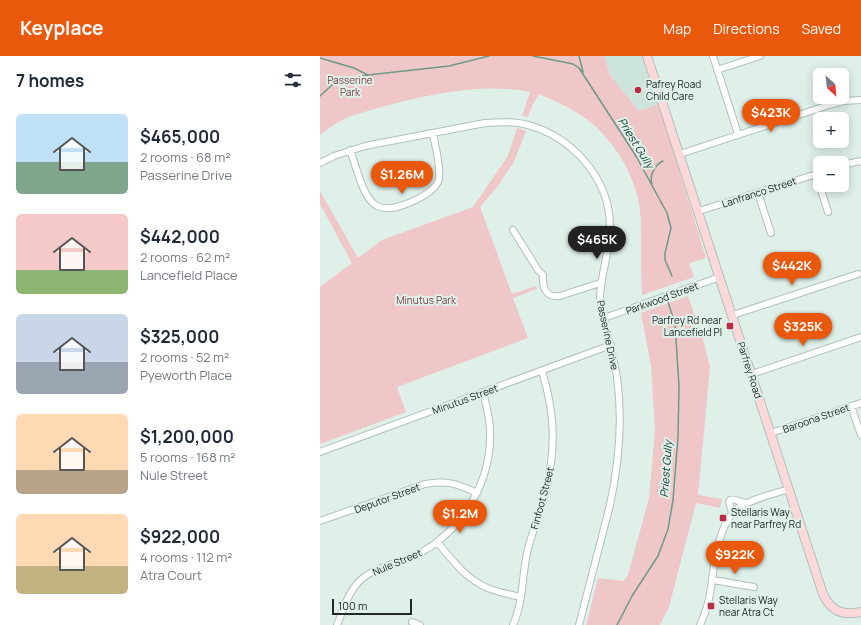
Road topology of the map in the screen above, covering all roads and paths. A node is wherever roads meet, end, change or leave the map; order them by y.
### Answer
1 (647, 56) edge
2 (713, 56) edge
3 (760, 56) edge
4 (717, 70) junction
5 (861, 100) edge
6 (433, 133) junction
7 (738, 134) junction
8 (350, 150) junction
9 (680, 154) junction
10 (861, 161) edge
11 (320, 163) edge
12 (849, 164) edge
13 (813, 176) edge
14 (823, 192) edge
15 (758, 193) junction
16 (699, 211) junction
17 (828, 212) dead end
18 (513, 230) dead end
19 (771, 233) dead end
20 (858, 274) dead end
21 (720, 277) junction
22 (600, 283) junction
23 (733, 315) junction
24 (604, 318) junction
25 (861, 337) edge
26 (611, 345) junction
27 (542, 371) junction
28 (752, 374) junction
29 (483, 392) junction
30 (861, 403) edge
31 (851, 406) junction
32 (771, 433) junction
33 (861, 435) edge
34 (320, 452) edge
35 (789, 489) junction
36 (477, 493) junction
37 (746, 503) junction
38 (732, 513) junction
39 (320, 522) edge
40 (437, 542) junction
41 (712, 580) junction
42 (754, 588) dead end
43 (521, 597) junction
44 (861, 612) edge
45 (412, 622) dead end
46 (337, 625) edge
47 (420, 625) edge
48 (513, 625) edge
49 (579, 625) edge
50 (700, 625) edge

1 - 9 main road, Parfrey Road
2 - 4 street
3 - 4 street
4 - 7 street
5 - 7 street
6 - 8 street, Passerine Drive
6 - 8 street
6 - 22 street, Passerine Drive
7 - 9 street
8 - 11 street, Passerine Drive
9 - 16 main road, Parfrey Road
10 - 12 street
13 - 15 street, Lanfranco Street
14 - 17 street
15 - 16 street, Lanfranco Street
15 - 19 street
16 - 21 main road, Parfrey Road
18 - 22 street
20 - 23 street
21 - 23 main road, Parfrey Road
21 - 24 street, Parkwood Street
22 - 24 street, Passerine Drive
23 - 28 main road, Parfrey Road
24 - 26 street, Passerine Drive
25 - 28 street
26 - 27 street, Minutus Street
26 - 49 street, Passerine Drive
27 - 29 street, Minutus Street
27 - 43 street, Finfoot Street
28 - 32 main road, Parfrey Road
29 - 34 street, Minutus Street
29 - 36 street, Nule Street
30 - 31 street, Baroona Street
31 - 32 street, Baroona Street
31 - 33 street
32 - 35 main road, Parfrey Road
35 - 37 street
35 - 44 main road, Parfrey Road
36 - 39 street, Deputor Street
36 - 40 street, Nule Street
37 - 38 street
37 - 38 street
38 - 41 street
40 - 43 street
40 - 46 street, Nule Street
41 - 42 street
41 - 50 street
43 - 48 street, Finfoot Street
45 - 47 street

